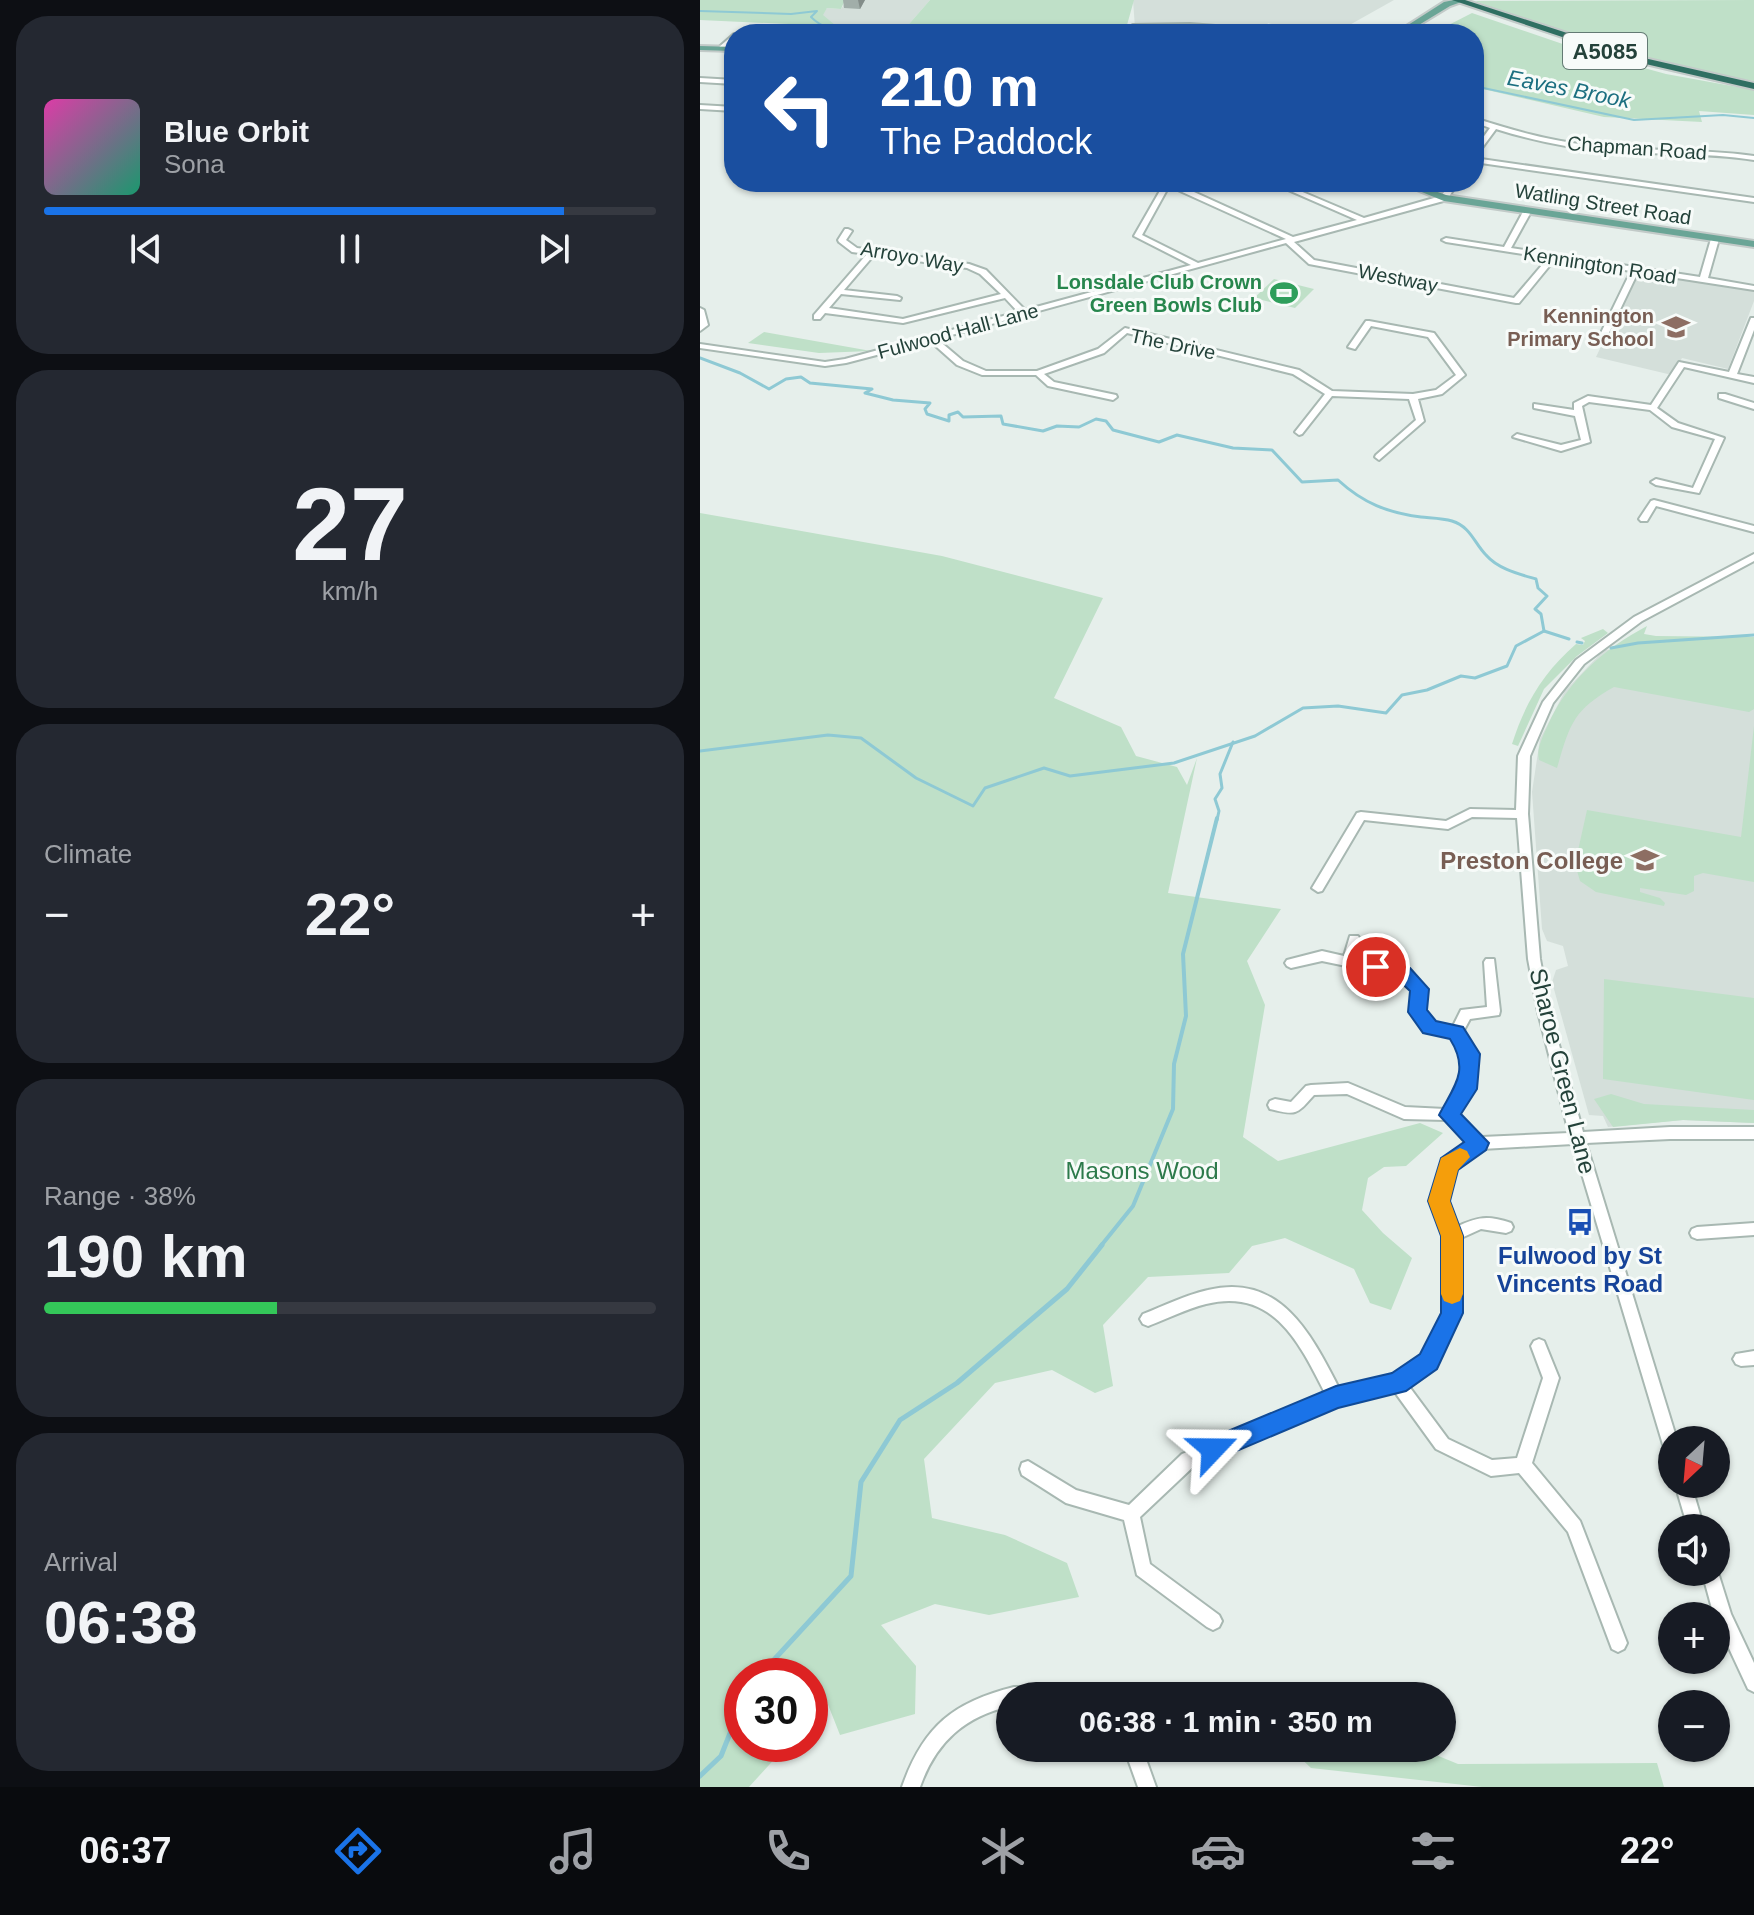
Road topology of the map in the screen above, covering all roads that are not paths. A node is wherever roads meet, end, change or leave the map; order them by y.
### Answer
1 (1459, 0) edge
2 (1414, 24) edge
3 (1428, 24) edge
4 (724, 45) edge
5 (700, 48) edge
6 (720, 49) junction
7 (724, 49) edge
8 (700, 80) edge
9 (724, 81) edge
10 (1754, 86) edge
11 (700, 107) edge
12 (724, 108) edge
13 (1484, 124) edge
14 (1494, 127) junction
15 (1484, 142) edge
16 (1754, 158) edge
17 (1484, 160) edge
18 (1163, 192) edge
19 (1187, 192) edge
20 (1297, 192) edge
21 (1428, 192) edge
22 (1448, 192) edge
23 (1444, 198) junction
24 (1754, 200) edge
25 (1528, 210) junction
26 (1364, 220) junction
27 (848, 231) dead end
28 (1715, 239) junction
29 (1291, 240) junction
30 (1446, 240) dead end
31 (1754, 244) edge
32 (1506, 250) junction
33 (872, 253) junction
34 (1553, 257) junction
35 (1199, 266) junction
36 (1635, 271) junction
37 (1703, 281) junction
38 (1754, 288) edge
39 (839, 292) junction
40 (1007, 295) junction
41 (897, 298) dead end
42 (700, 310) edge
43 (1024, 313) junction
44 (1754, 320) edge
45 (700, 329) edge
46 (933, 339) junction
47 (1601, 341) dead end
48 (700, 346) edge
49 (1352, 347) dead end
50 (1743, 347) junction
51 (1754, 349) edge
52 (1038, 373) junction
53 (1732, 375) junction
54 (1754, 380) edge
55 (1330, 393) junction
56 (1722, 396) dead end
57 (1113, 397) dead end
58 (1413, 397) junction
59 (1537, 406) dead end
60 (1754, 406) edge
61 (1653, 408) junction
62 (1579, 414) junction
63 (1299, 432) dead end
64 (1517, 437) dead end
65 (1379, 457) dead end
66 (1656, 482) dead end
67 (1644, 519) dead end
68 (1754, 529) edge
69 (1754, 557) edge
70 (1522, 814) junction
71 (1318, 888) dead end
72 (1354, 939) dead end
73 (1349, 962) junction
74 (1490, 962) dead end
75 (1291, 963) dead end
76 (1456, 1032) junction
77 (1275, 1105) dead end
78 (1449, 1115) junction
79 (1754, 1133) edge
80 (1578, 1139) junction
81 (1479, 1143) junction
82 (1506, 1227) dead end
83 (1754, 1229) edge
84 (1697, 1233) dead end
85 (1452, 1236) junction
86 (1148, 1319) dead end
87 (1539, 1346) dead end
88 (1397, 1383) junction
89 (1336, 1398) junction
90 (1665, 1426) edge
91 (1523, 1465) junction
92 (1028, 1469) dead end
93 (1131, 1514) junction
94 (1714, 1586) edge
95 (1213, 1621) dead end
96 (1618, 1643) dead end
97 (1754, 1683) edge
98 (996, 1701) edge
99 (1138, 1762) edge
100 (911, 1787) edge
101 (1147, 1787) edge

1 - 2 main road
1 - 3 main road
1 - 10 highway, A5085
4 - 6 street
5 - 6 main road
6 - 7 main road
8 - 9 street
11 - 12 street
13 - 14 street, Chapman Road
14 - 15 street
14 - 16 street, Chapman Road
17 - 24 street
18 - 35 street
19 - 29 street, Westway
20 - 26 street
21 - 23 main road, Watling Street Road
22 - 23 street
23 - 25 main road, Watling Street Road
23 - 26 street, Fulwood Hall Lane
25 - 28 main road, Watling Street Road
25 - 32 street
26 - 29 street, Fulwood Hall Lane
27 - 33 street, Arroyo Way
28 - 31 main road, Watling Street Road
28 - 37 street
29 - 34 street, Westway
29 - 35 street, Fulwood Hall Lane
30 - 32 street, Kennington Road
32 - 34 street, Kennington Road
33 - 39 street
33 - 40 street, Arroyo Way
34 - 36 street, Kennington Road
35 - 43 street, Fulwood Hall Lane
36 - 37 street, Kennington Road
36 - 47 street
37 - 38 street, Kennington Road
39 - 40 street
39 - 41 street
40 - 43 street, Arroyo Way
42 - 45 street
43 - 46 street, Fulwood Hall Lane
44 - 50 street
46 - 48 street, Fulwood Hall Lane
46 - 52 street, The Drive
49 - 58 street
50 - 51 street
50 - 53 street
52 - 55 street, The Drive
52 - 57 street
53 - 54 street
53 - 61 street
55 - 58 street, The Drive
55 - 63 street
56 - 60 street
58 - 65 street
59 - 62 street
61 - 62 street
61 - 66 street
62 - 64 street
67 - 68 street
69 - 70 street, Sharoe Green Lane
70 - 71 street
70 - 80 street, Sharoe Green Lane
72 - 73 street
73 - 75 street
73 - 76 street
74 - 76 street
76 - 78 street
77 - 78 street
78 - 81 street
79 - 80 street
80 - 81 street
80 - 90 street, Sharoe Green Lane
81 - 85 street
82 - 85 street
83 - 84 street
85 - 88 street
86 - 89 street
87 - 91 street
88 - 89 street
88 - 91 street
89 - 93 street
91 - 96 street
92 - 93 street
93 - 95 street
94 - 97 street
98 - 100 street
99 - 101 street

